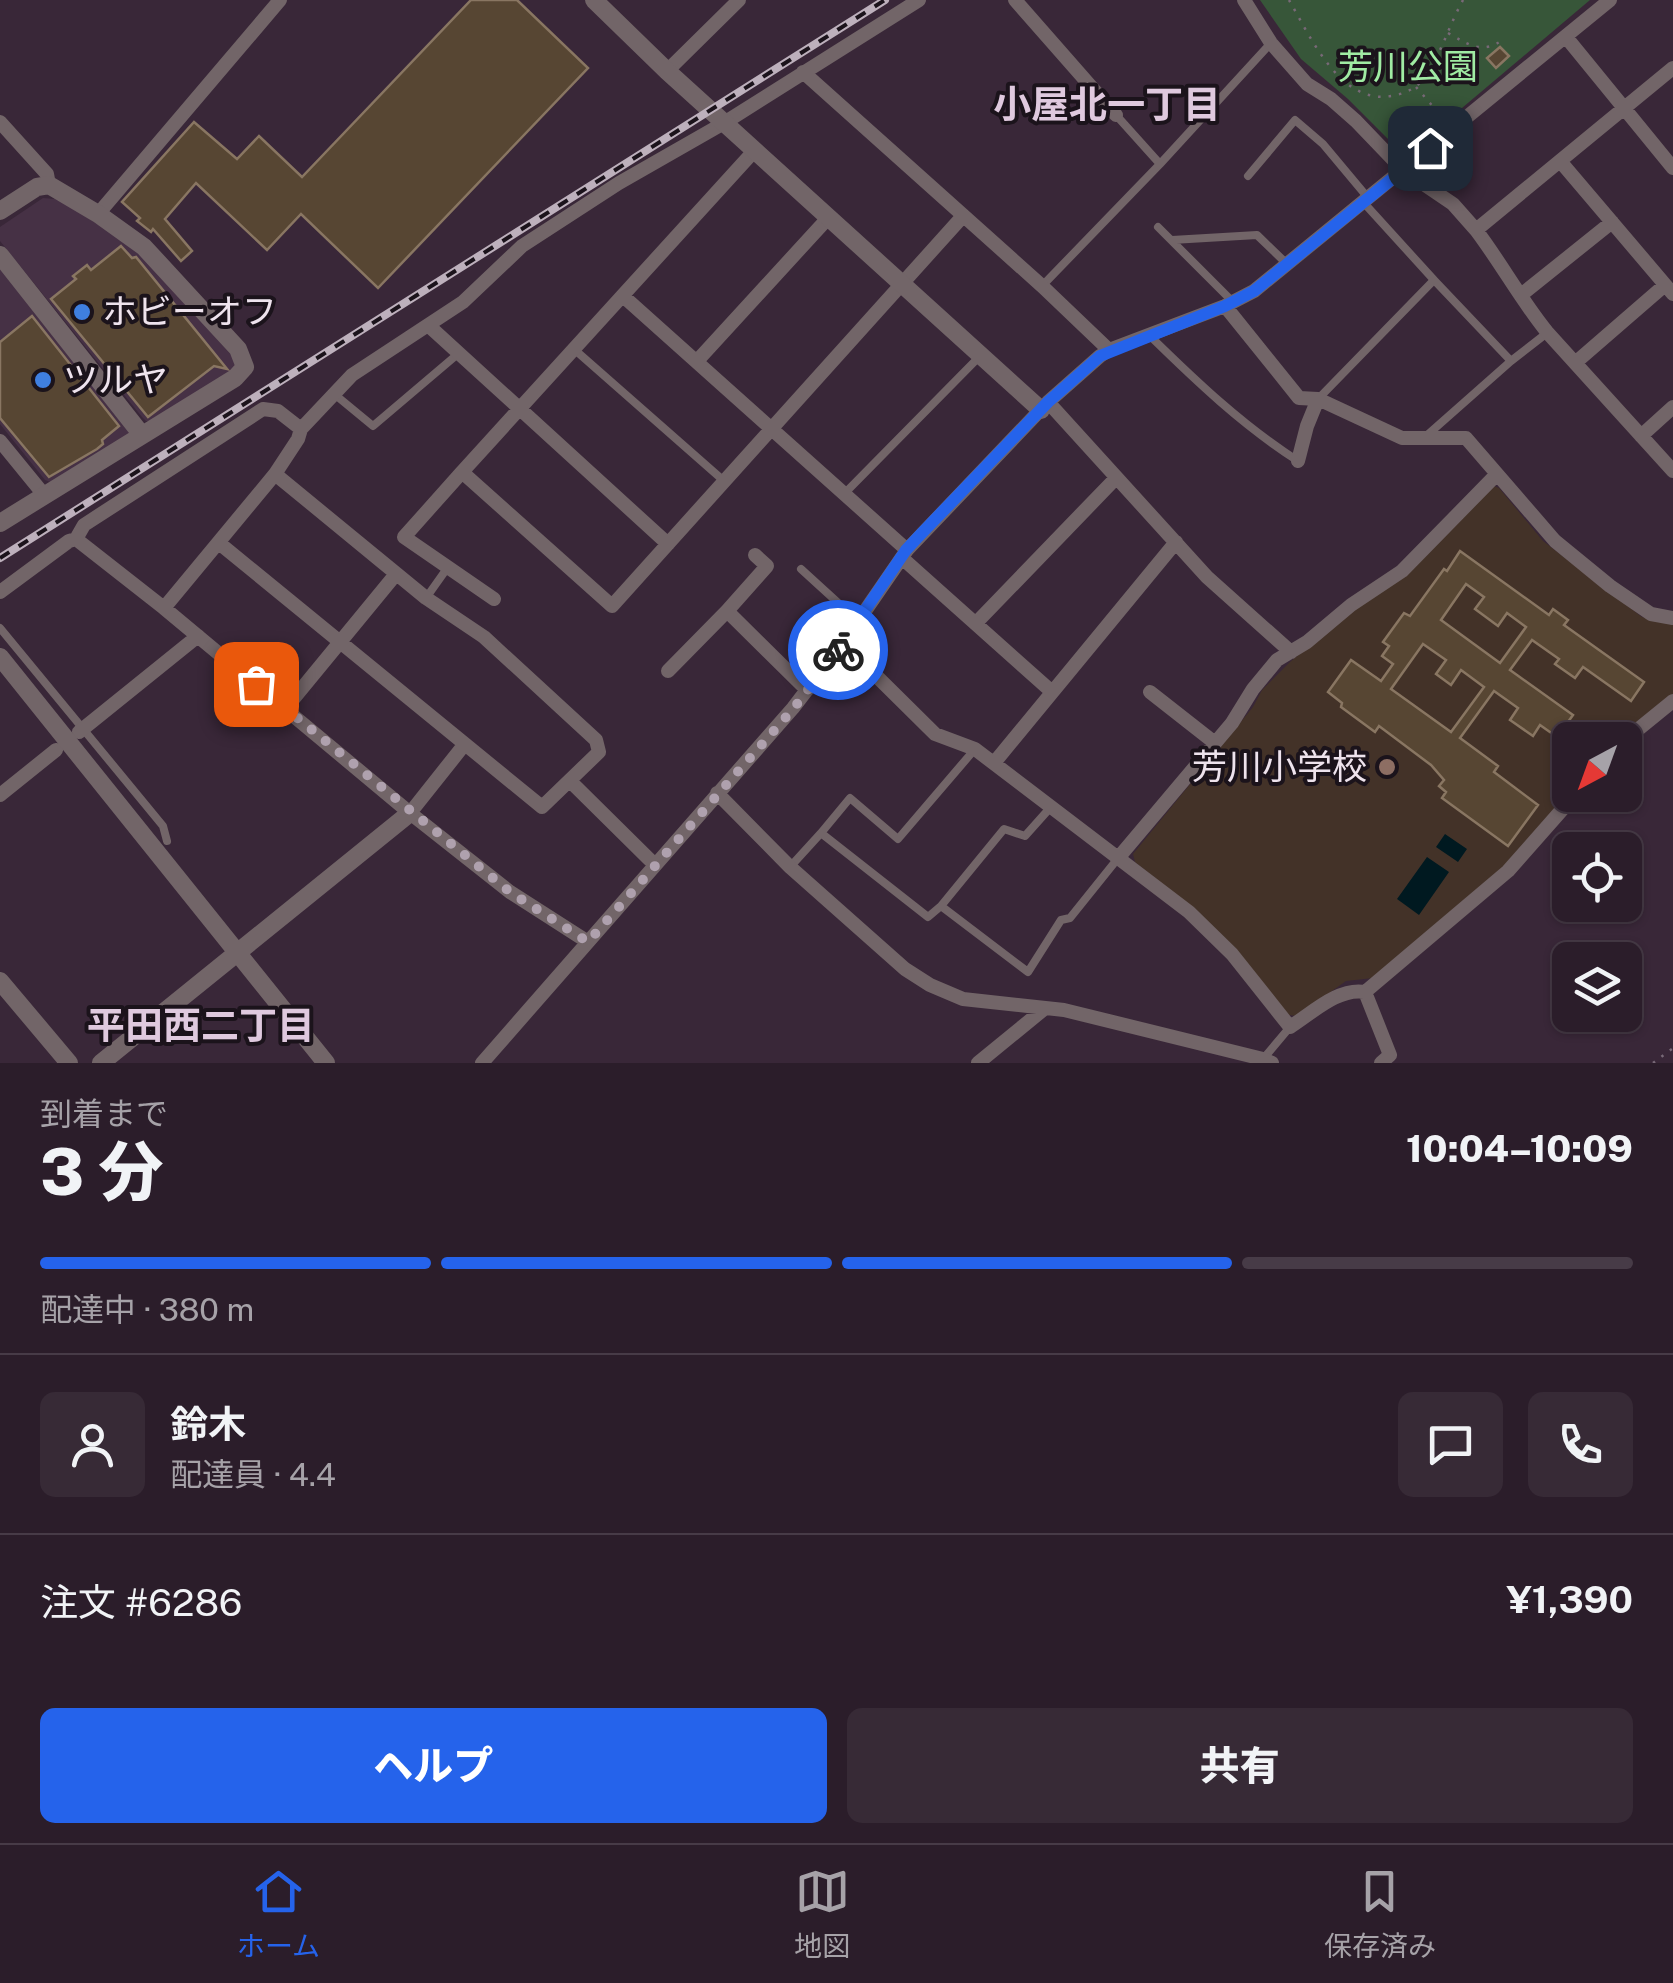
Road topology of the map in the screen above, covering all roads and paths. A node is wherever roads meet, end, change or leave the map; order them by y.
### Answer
1 (280, 0) edge
2 (594, 0) edge
3 (740, 0) edge
4 (919, 0) edge
5 (1016, 0) edge
6 (1244, 0) edge
7 (1289, 0) edge
8 (1463, 0) edge
9 (1610, 0) edge
10 (1447, 32) junction
11 (1566, 38) junction
12 (1504, 39) dead end
13 (1271, 42) junction
14 (1673, 68) edge
15 (667, 71) junction
16 (803, 72) junction
17 (1415, 86) junction
18 (1624, 110) junction
19 (1116, 115) joint
20 (1442, 117) dead end
21 (0, 122) edge
22 (724, 122) junction
23 (755, 150) junction
24 (1560, 160) junction
25 (1160, 164) junction
26 (1673, 168) edge
27 (1403, 170) junction
28 (1248, 176) dead end
29 (49, 185) junction
30 (1367, 201) junction
31 (0, 210) edge
32 (98, 214) junction
33 (829, 216) junction
34 (963, 216) junction
35 (1612, 222) junction
36 (1158, 227) dead end
37 (1476, 230) junction
38 (1172, 240) junction
39 (0, 255) edge
40 (1288, 264) junction
41 (1434, 280) junction
42 (901, 283) junction
43 (1042, 286) junction
44 (1669, 290) edge
45 (1521, 295) junction
46 (624, 296) junction
47 (1229, 304) junction
48 (429, 326) junction
49 (1548, 332) junction
50 (1149, 335) junction
51 (575, 350) junction
52 (1109, 350) junction
53 (459, 353) junction
54 (981, 354) junction
55 (1510, 360) junction
56 (696, 361) junction
57 (1575, 363) junction
58 (333, 393) junction
59 (1318, 399) junction
60 (1044, 406) junction
61 (1673, 407) edge
62 (519, 410) junction
63 (301, 429) junction
64 (770, 429) junction
65 (142, 435) junction
66 (1641, 436) junction
67 (1425, 437) junction
68 (0, 441) edge
69 (1298, 461) joint
70 (462, 472) junction
71 (1673, 472) edge
72 (275, 474) junction
73 (1496, 475) junction
74 (1116, 478) junction
75 (724, 481) junction
76 (844, 494) junction
77 (44, 496) junction
78 (0, 524) edge
79 (76, 539) junction
80 (219, 542) junction
81 (1176, 542) junction
82 (668, 544) junction
83 (904, 554) junction
84 (754, 556) dead end
85 (448, 567) junction
86 (801, 569) dead end
87 (396, 574) junction
88 (0, 592) edge
89 (426, 598) junction
90 (494, 599) dead end
91 (164, 608) junction
92 (727, 610) junction
93 (1673, 618) edge
94 (858, 621) junction
95 (976, 623) junction
96 (0, 628) edge
97 (198, 636) junction
98 (340, 641) junction
99 (843, 642) junction
100 (1291, 652) junction
101 (0, 657) edge
102 (668, 671) dead end
103 (807, 690) junction
104 (1052, 691) junction
105 (1150, 692) dead end
106 (1673, 702) edge
107 (285, 708) junction
108 (1642, 727) edge
109 (80, 731) junction
110 (1215, 743) junction
111 (464, 744) junction
112 (56, 750) dead end
113 (975, 750) junction
114 (994, 763) junction
115 (570, 781) junction
116 (717, 794) junction
117 (0, 795) edge
118 (1050, 808) junction
119 (1561, 812) edge
120 (410, 813) junction
121 (821, 832) junction
122 (166, 840) dead end
123 (1119, 858) junction
124 (655, 865) junction
125 (790, 866) junction
126 (941, 906) junction
127 (588, 942) junction
128 (237, 954) junction
129 (0, 982) edge
130 (1365, 992) junction
131 (1044, 1009) junction
132 (1290, 1027) junction
133 (1673, 1048) edge
134 (1267, 1061) edge
135 (70, 1063) edge
136 (101, 1063) edge
137 (326, 1063) edge
138 (482, 1063) edge
139 (978, 1063) edge
140 (1381, 1063) edge
141 (1654, 1063) edge

1 - 32 street
2 - 15 street
3 - 15 street
4 - 16 street
5 - 19 street
6 - 13 street
7 - 17 path
8 - 10 path
9 - 11 street
10 - 12 path
10 - 17 path
11 - 18 street
11 - 27 street
13 - 25 lane
13 - 27 street
14 - 18 street
15 - 22 street
16 - 22 street
16 - 34 street
17 - 20 path
18 - 24 street
18 - 26 street
19 - 25 lane
21 - 29 street
22 - 23 street
22 - 48 street
23 - 33 street
23 - 46 street
24 - 35 street
24 - 37 street
25 - 43 lane
27 - 30 street
27 - 37 street
28 - 30 lane
29 - 31 street
29 - 32 street
30 - 40 street
30 - 41 lane
32 - 65 street
33 - 42 street
33 - 56 street
34 - 42 street
34 - 43 street
35 - 44 street
35 - 45 street
36 - 38 lane
37 - 45 street
38 - 40 lane
38 - 47 lane
39 - 65 street
40 - 47 street
41 - 55 lane
41 - 59 lane
42 - 54 street
42 - 64 street
43 - 52 street
44 - 57 street
45 - 49 street
46 - 51 street
46 - 56 street
47 - 50 street
47 - 59 street
48 - 53 street
48 - 58 street
49 - 55 lane
49 - 57 street
50 - 52 street
50 - 69 lane
51 - 62 street
51 - 75 lane
52 - 60 street
53 - 58 lane
53 - 62 street
54 - 60 street
54 - 76 lane
55 - 67 lane
56 - 64 street
57 - 66 street
58 - 63 street
59 - 67 street
59 - 69 street
60 - 74 street
60 - 83 street
61 - 66 street
62 - 70 street
62 - 82 street
63 - 72 street
63 - 79 street
64 - 75 street
64 - 76 street
65 - 77 street
66 - 71 street
67 - 73 street
68 - 77 street
70 - 82 street
70 - 85 street
72 - 80 street
72 - 87 street
73 - 93 street
73 - 100 street
74 - 81 street
74 - 95 street
75 - 82 street
76 - 83 street
77 - 78 street
79 - 88 street
79 - 91 street
80 - 91 street
80 - 98 street
81 - 100 street
81 - 104 street
83 - 94 street
83 - 95 street
84 - 92 street
85 - 89 lane
85 - 90 street
86 - 94 lane
87 - 89 street
87 - 98 street
89 - 115 street
91 - 97 street
92 - 102 street
92 - 103 street
94 - 99 street
95 - 104 street
96 - 109 lane
97 - 107 street
97 - 109 street
98 - 107 street
98 - 111 street
99 - 103 street
99 - 113 street
100 - 110 street
101 - 128 street
103 - 116 street
104 - 114 street
105 - 110 street
106 - 108 street
107 - 120 street
109 - 122 lane
110 - 123 street
111 - 115 street
111 - 120 street
112 - 117 street
113 - 114 street
113 - 121 lane
114 - 118 street
115 - 124 street
116 - 124 street
116 - 125 street
118 - 123 street
118 - 126 lane
119 - 130 street
120 - 127 street
120 - 128 street
121 - 125 lane
121 - 126 lane
123 - 126 lane
123 - 132 street
124 - 127 street
125 - 131 street
127 - 138 street
128 - 136 street
128 - 137 street
129 - 135 street
130 - 132 street
130 - 140 street
131 - 134 street
131 - 139 street
132 - 134 lane
133 - 141 path

